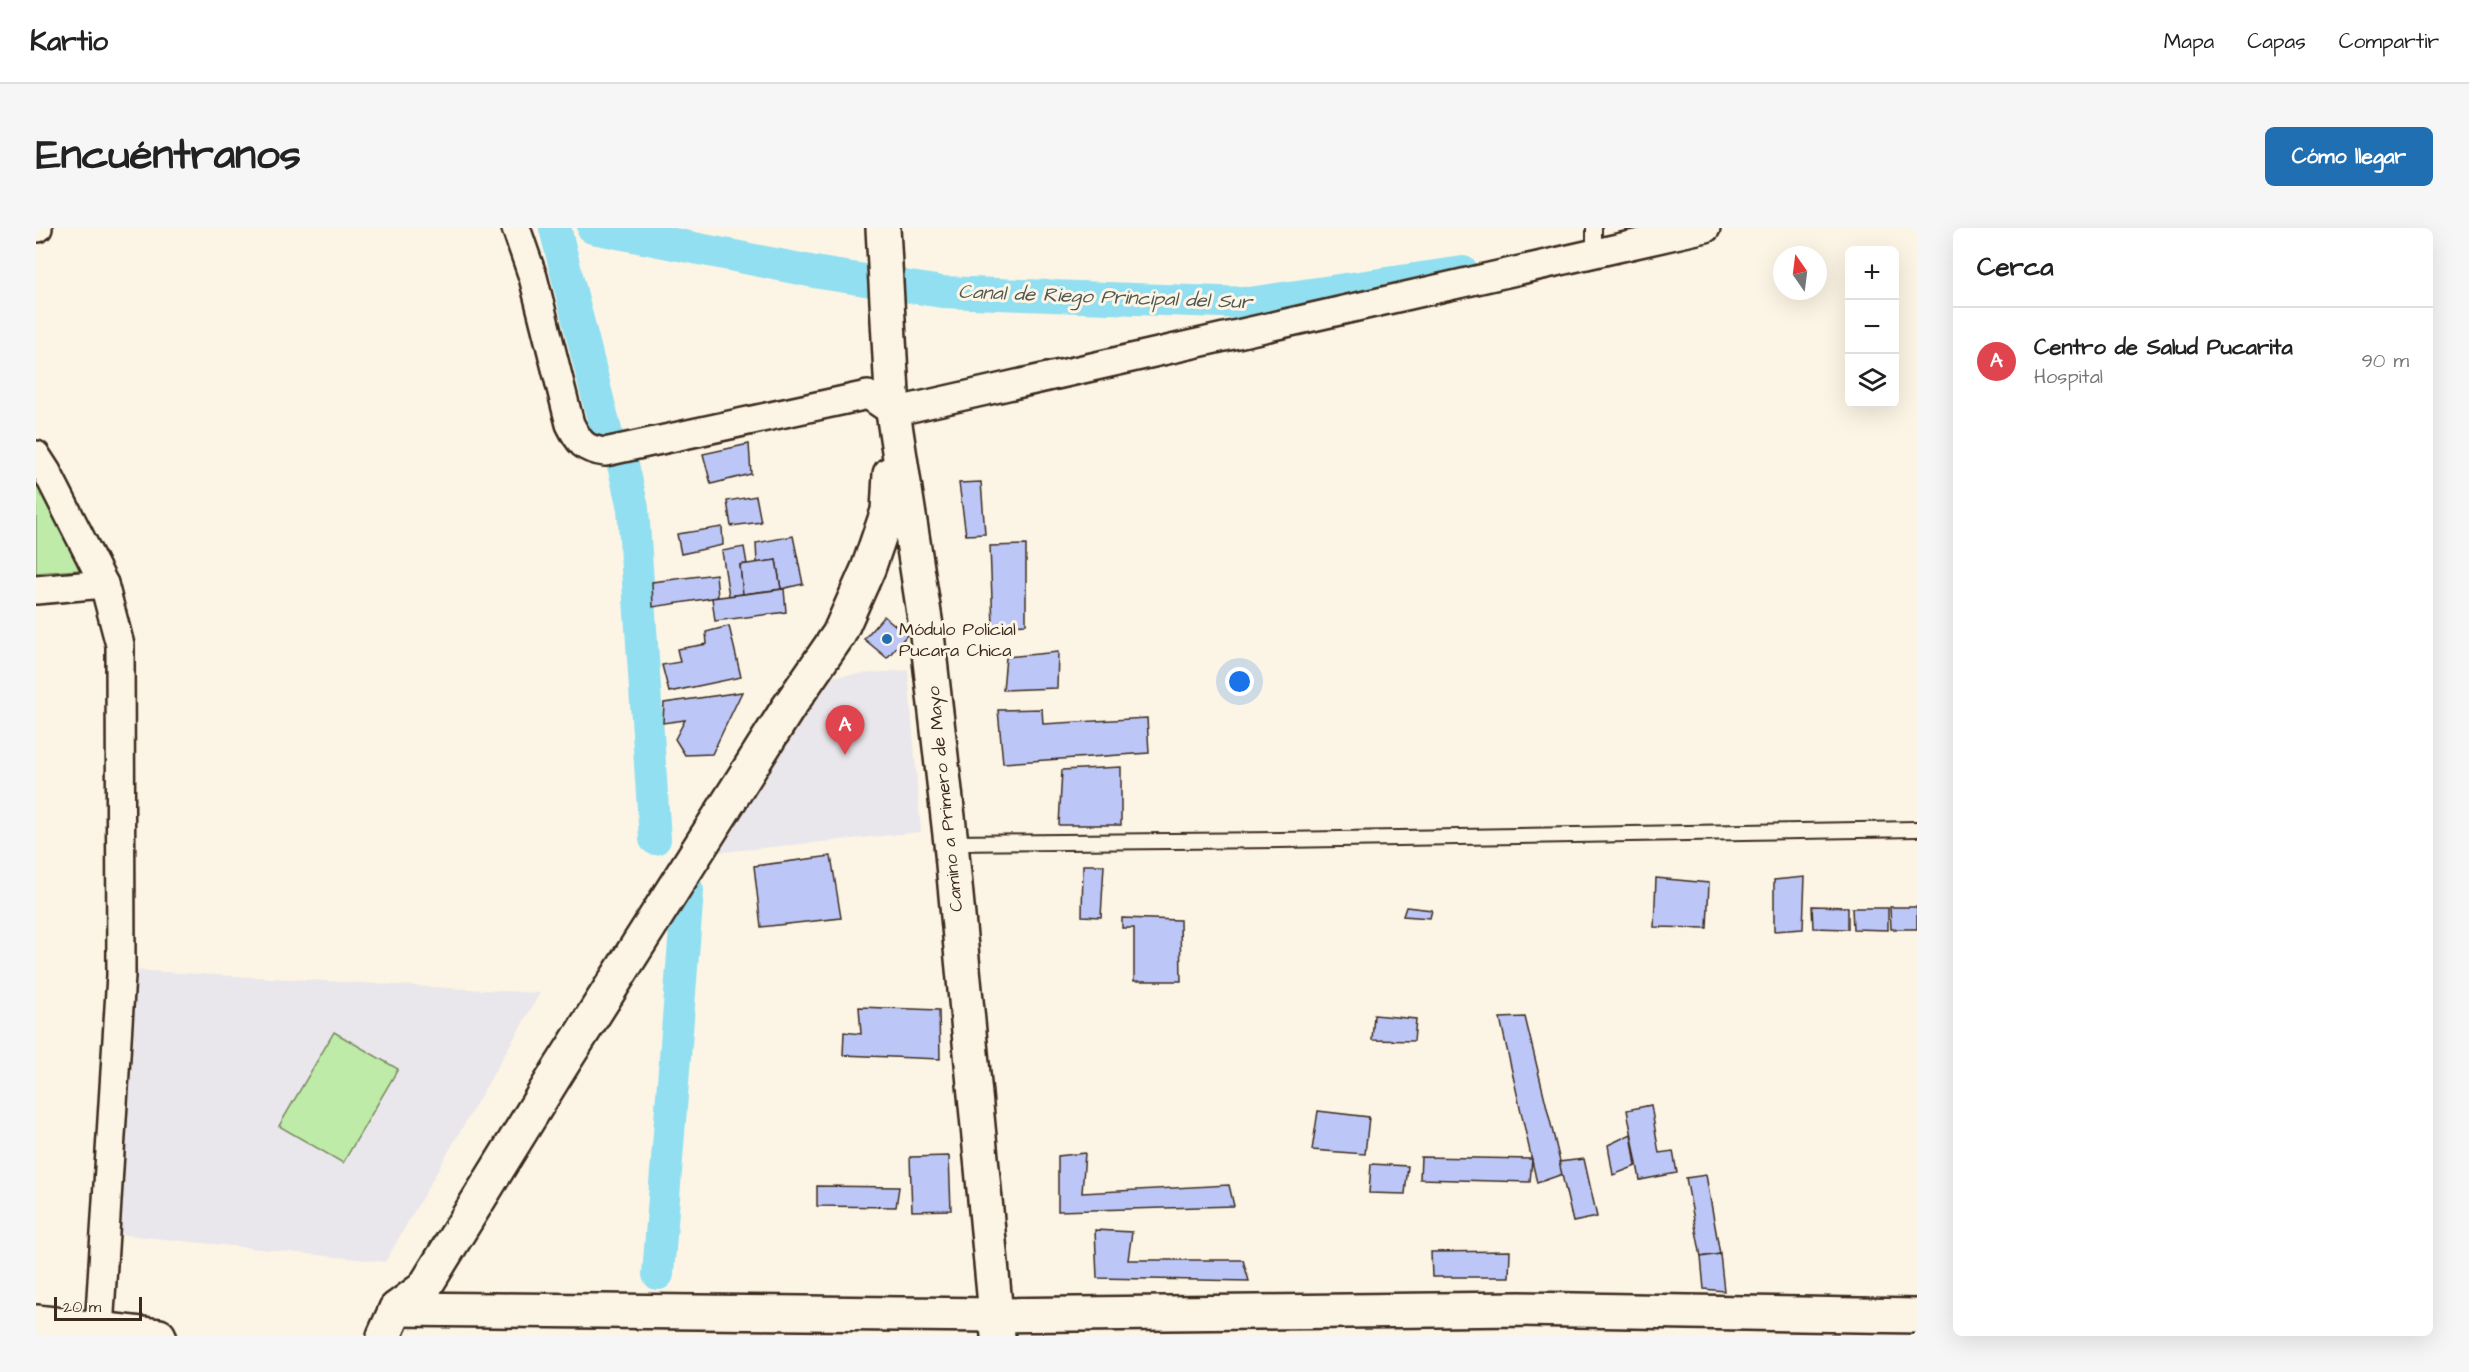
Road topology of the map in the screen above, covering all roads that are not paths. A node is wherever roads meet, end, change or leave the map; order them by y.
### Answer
1 (516, 228) edge
2 (883, 228) edge
3 (1706, 228) edge
4 (1594, 241) edge
5 (893, 412) junction
6 (36, 455) edge
7 (104, 584) junction
8 (36, 590) edge
9 (1917, 829) edge
10 (951, 843) junction
11 (1917, 1316) edge
12 (36, 1322) edge
13 (390, 1322) edge
14 (997, 1325) edge
15 (99, 1329) junction
16 (159, 1336) edge

1 - 5 street
2 - 5 main road, Camino a Primero de Mayo
3 - 4 street
4 - 5 street
5 - 10 main road, Camino a Primero de Mayo
5 - 13 main road
6 - 7 street
7 - 8 street
7 - 15 street
9 - 10 lane
10 - 14 main road, Camino a Primero de Mayo
11 - 14 main road
12 - 15 main road
13 - 14 main road
15 - 16 main road

